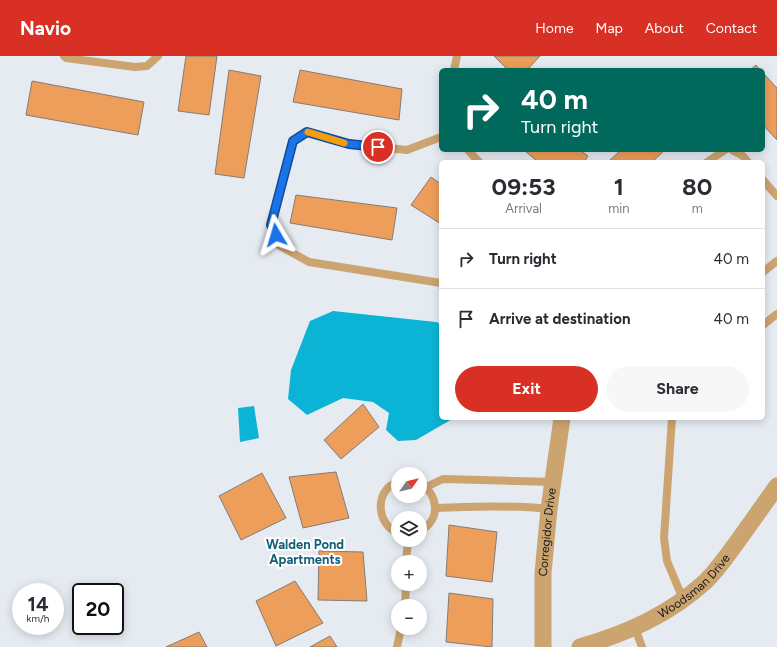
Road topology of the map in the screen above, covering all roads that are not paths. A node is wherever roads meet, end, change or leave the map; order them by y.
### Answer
1 (64, 56) edge
2 (158, 56) edge
3 (457, 56) edge
4 (454, 68) edge
5 (439, 138) edge
6 (470, 152) edge
7 (722, 152) edge
8 (735, 152) edge
9 (477, 160) edge
10 (710, 160) edge
11 (746, 160) edge
12 (765, 182) edge
13 (777, 196) edge
14 (777, 261) edge
15 (765, 270) edge
16 (439, 283) edge
17 (777, 314) edge
18 (765, 323) edge
19 (562, 420) edge
20 (672, 420) edge
21 (553, 482) junction
22 (427, 484) edge
23 (391, 486) edge
24 (777, 486) edge
25 (427, 489) edge
26 (435, 508) junction
27 (549, 509) junction
28 (427, 527) edge
29 (391, 529) edge
30 (683, 599) junction
31 (635, 628) junction
32 (400, 635) edge
33 (397, 647) edge
34 (543, 647) edge
35 (580, 647) edge
36 (642, 647) edge

1 - 2 lane
3 - 4 lane
5 - 16 lane
6 - 9 lane
7 - 10 lane
8 - 11 lane
12 - 13 lane
14 - 15 lane
17 - 18 lane
19 - 21 street, Corregidor Drive
20 - 30 lane
21 - 22 lane
21 - 27 street, Corregidor Drive
23 - 29 lane
24 - 30 street, Woodsman Drive
25 - 26 lane
26 - 27 lane
26 - 28 lane
27 - 34 street, Corregidor Drive
30 - 31 street, Woodsman Drive
31 - 35 street, Woodsman Drive
31 - 36 lane
32 - 33 lane

